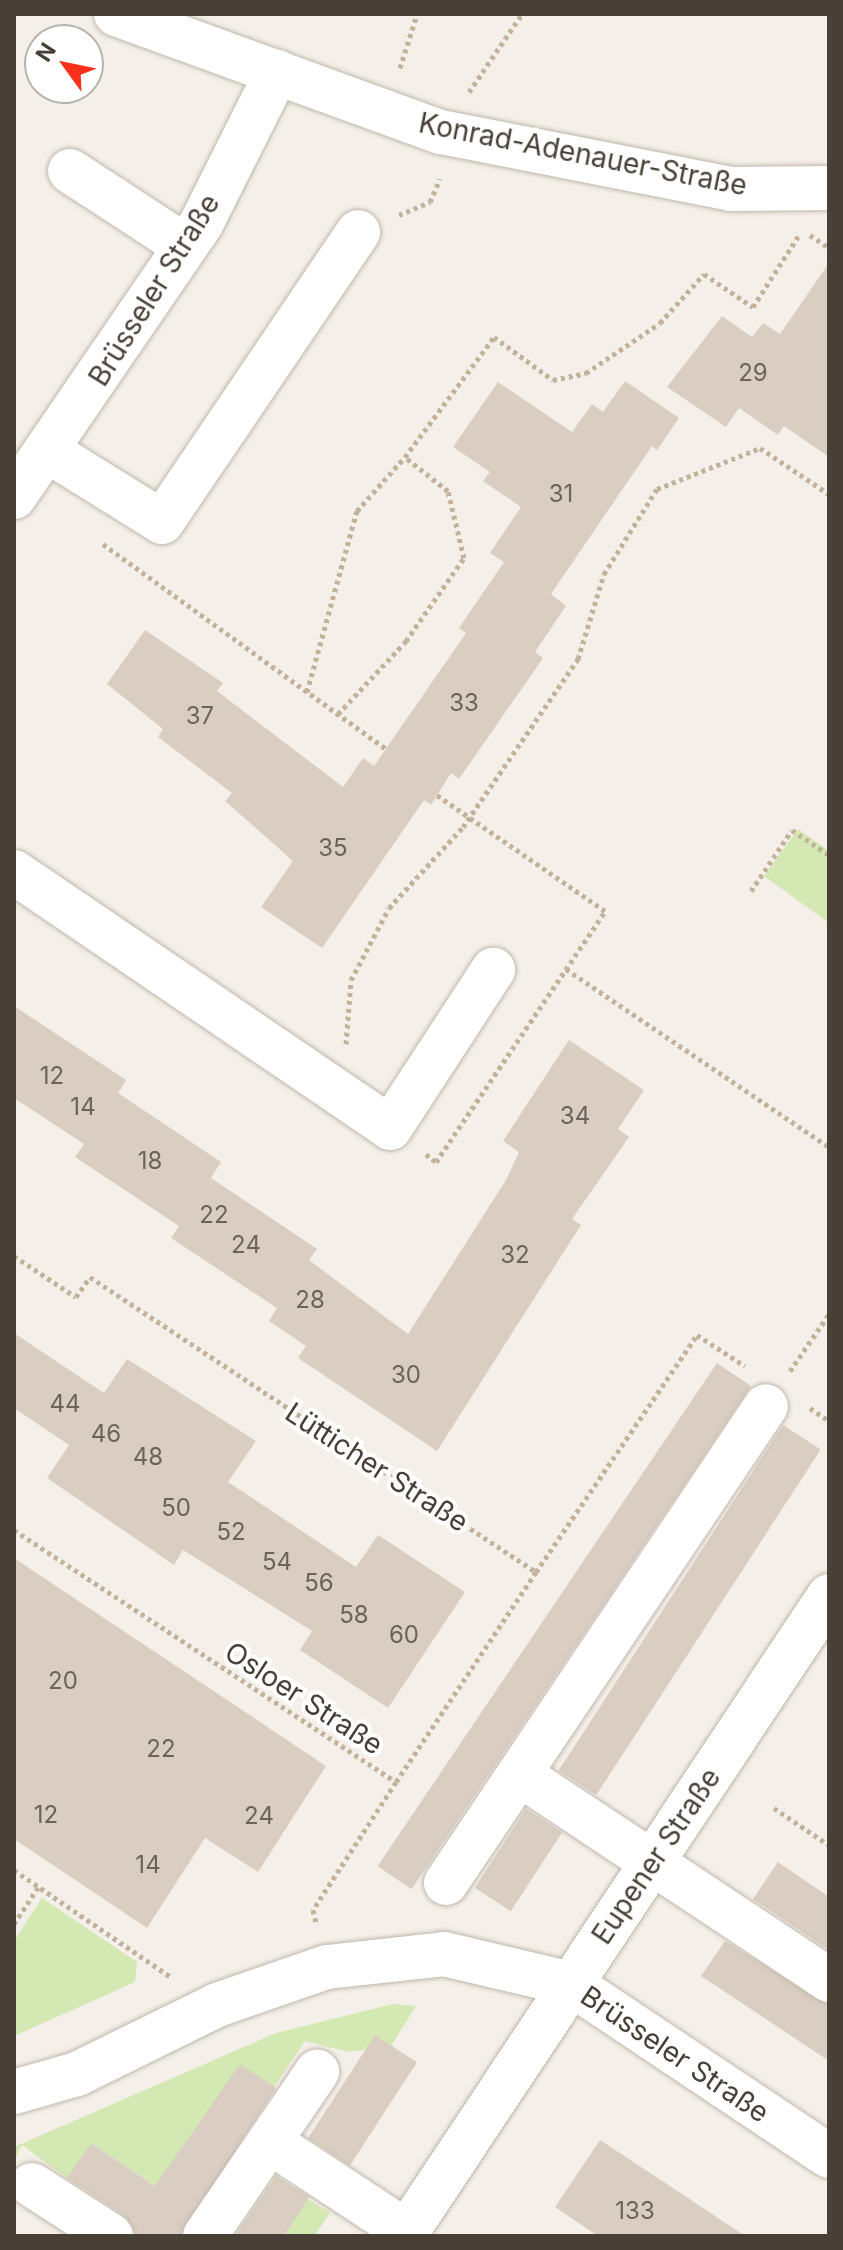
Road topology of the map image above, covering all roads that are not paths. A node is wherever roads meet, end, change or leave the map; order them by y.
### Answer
1 (116, 14) edge
2 (277, 72) junction
3 (70, 171) dead end
4 (829, 188) edge
5 (358, 232) road end
6 (185, 246) junction
7 (48, 451) junction
8 (14, 497) edge
9 (14, 872) edge
10 (493, 970) dead end
11 (778, 1390) road end
12 (829, 1596) edge
13 (519, 1774) junction
14 (652, 1862) junction
15 (446, 1883) dead end
16 (829, 1980) edge
17 (571, 1984) junction
18 (317, 2072) dead end
19 (14, 2092) edge
20 (270, 2142) junction
21 (829, 2156) edge
22 (32, 2185) dead end
23 (405, 2234) edge
24 (111, 2236) edge
25 (205, 2236) edge

1 - 2 street, Konrad-Adenauer-Straße
2 - 4 street, Konrad-Adenauer-Straße
2 - 6 street, Brüsseler Straße
3 - 6 street
5 - 7 street
6 - 7 street, Brüsseler Straße
7 - 8 street, Brüsseler Straße
9 - 10 street
11 - 13 street
12 - 14 street, Eupener Straße
13 - 14 street
13 - 15 street
14 - 16 street
14 - 17 street, Eupener Straße
17 - 19 street, Brüsseler Straße
17 - 21 street, Brüsseler Straße
17 - 23 street, Eupener Straße
18 - 20 street
20 - 23 street
20 - 25 street
22 - 24 street

